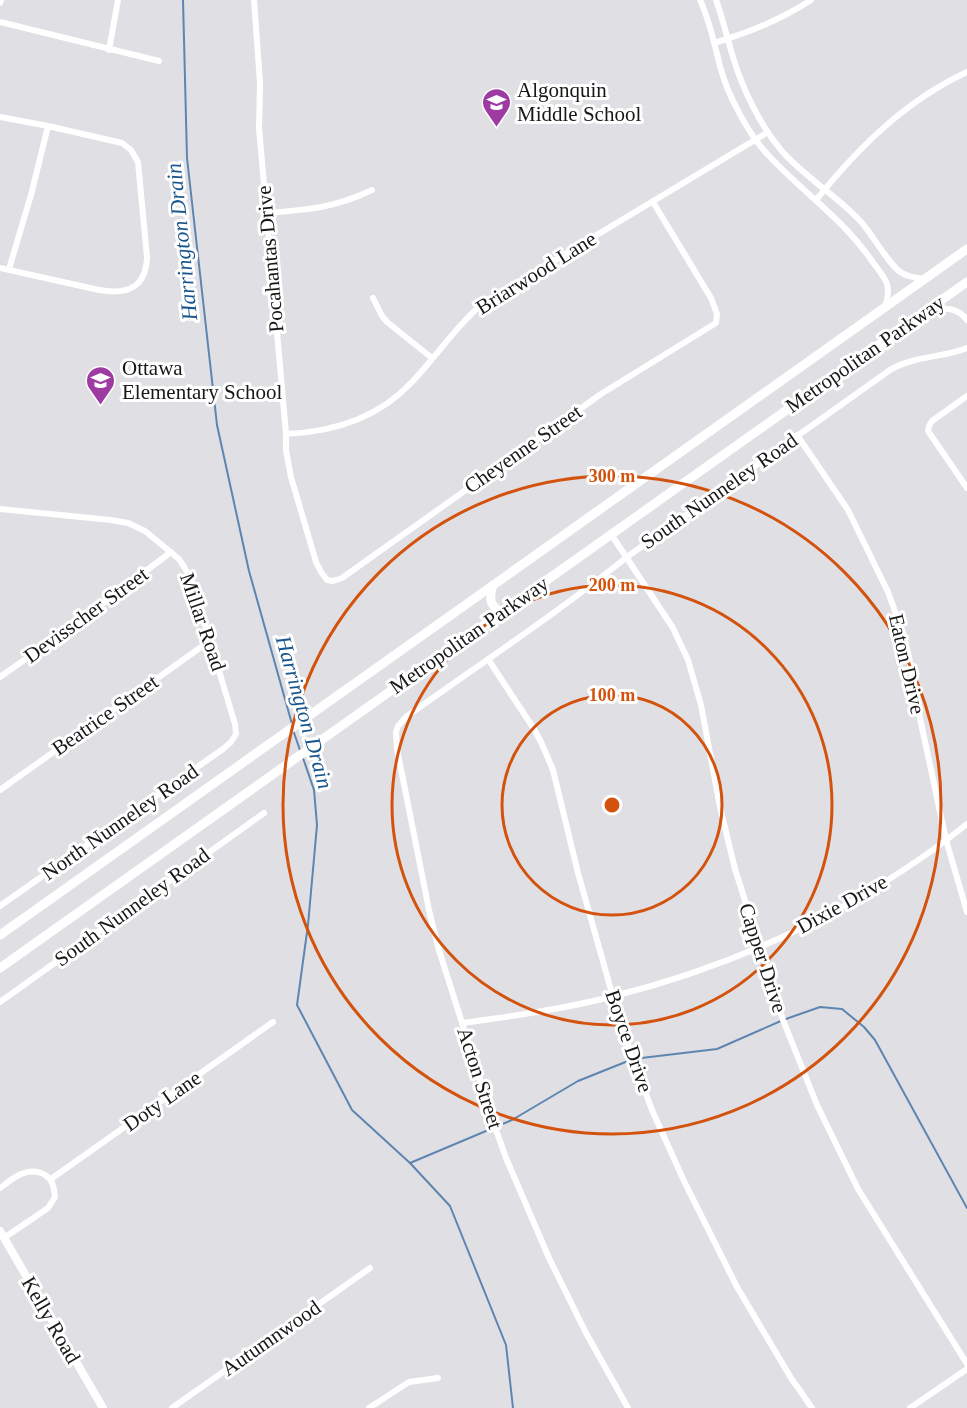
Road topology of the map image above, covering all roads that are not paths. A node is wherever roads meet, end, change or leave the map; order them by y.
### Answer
1 (118, 0) edge
2 (254, 0) edge
3 (700, 0) edge
4 (716, 0) edge
5 (812, 0) edge
6 (0, 22) edge
7 (728, 39) junction
8 (714, 43) junction
9 (110, 50) junction
10 (159, 62) dead end
11 (967, 72) edge
12 (0, 117) edge
13 (48, 126) junction
14 (768, 132) junction
15 (755, 140) junction
16 (825, 189) junction
17 (372, 190) dead end
18 (816, 200) junction
19 (653, 202) junction
20 (266, 213) junction
21 (967, 249) edge
22 (0, 267) edge
23 (9, 269) junction
24 (924, 279) junction
25 (967, 282) edge
26 (373, 298) dead end
27 (885, 307) junction
28 (929, 309) junction
29 (967, 321) edge
30 (967, 348) edge
31 (432, 358) junction
32 (967, 396) edge
33 (286, 434) junction
34 (797, 435) junction
35 (967, 488) edge
36 (0, 509) edge
37 (611, 534) junction
38 (171, 552) junction
39 (627, 557) junction
40 (330, 581) joint
41 (493, 585) junction
42 (502, 612) junction
43 (211, 640) junction
44 (488, 659) junction
45 (0, 677) edge
46 (398, 726) joint
47 (236, 734) joint
48 (0, 790) edge
49 (264, 813) dead end
50 (967, 824) edge
51 (946, 840) junction
52 (0, 906) edge
53 (967, 912) edge
54 (0, 935) edge
55 (759, 948) junction
56 (0, 968) edge
57 (613, 996) junction
58 (0, 1002) edge
59 (273, 1022) dead end
60 (462, 1023) junction
61 (51, 1179) junction
62 (0, 1188) edge
63 (2, 1235) edge
64 (370, 1268) dead end
65 (967, 1364) edge
66 (967, 1368) edge
67 (438, 1378) dead end
68 (103, 1408) edge
69 (172, 1408) edge
70 (369, 1408) edge
71 (628, 1408) edge
72 (812, 1408) edge
73 (910, 1408) edge

1 - 9 street
2 - 20 street, Pocahantas Drive
3 - 8 street
4 - 7 street
5 - 7 street
6 - 9 street
7 - 8 street
7 - 14 street
8 - 15 street
9 - 10 street
11 - 16 street
12 - 13 street
13 - 23 street
13 - 23 street
14 - 15 street, Briarwood Lane
14 - 16 street
15 - 18 street
15 - 19 street, Briarwood Lane
16 - 18 street
16 - 24 street
17 - 20 street
18 - 27 street
19 - 31 street, Briarwood Lane
19 - 40 street, Cheyenne Street
20 - 33 street, Pocahantas Drive
21 - 24 main road, Metropolitan Parkway
22 - 23 street
24 - 27 main road, Metropolitan Parkway
25 - 28 main road, Metropolitan Parkway
26 - 31 street
27 - 41 main road, Metropolitan Parkway
28 - 29 street
28 - 37 main road, Metropolitan Parkway
30 - 34 street, South Nunneley Road
31 - 33 street, Briarwood Lane
32 - 35 street
33 - 40 street, Pocahantas Drive
34 - 39 street, South Nunneley Road
34 - 51 street, Eaton Drive
36 - 38 street, Millar Road
37 - 39 street, Capper Drive
37 - 42 main road, Metropolitan Parkway
38 - 43 street, Millar Road
38 - 45 street, Devisscher Street
39 - 44 street, South Nunneley Road
39 - 55 street, Capper Drive
41 - 42 main road
41 - 54 main road, Metropolitan Parkway
42 - 56 main road, Metropolitan Parkway
43 - 47 street, Millar Road
43 - 48 street, Beatrice Street
44 - 46 street, South Nunneley Road
44 - 57 street, Boyce Drive
46 - 60 street, Acton Street
47 - 52 street, North Nunneley Road
49 - 58 street, South Nunneley Road
50 - 51 street, Dixie Drive
51 - 53 street, Eaton Drive
51 - 55 street, Dixie Drive
55 - 57 street, Dixie Drive
55 - 65 street, Capper Drive
57 - 60 street, Dixie Drive
57 - 72 street, Boyce Drive
59 - 61 street, Doty Lane
60 - 71 street, Acton Street
61 - 62 street
61 - 63 street
63 - 68 street, Kelly Road
64 - 69 street, Autumnwood
66 - 73 street
67 - 70 street

